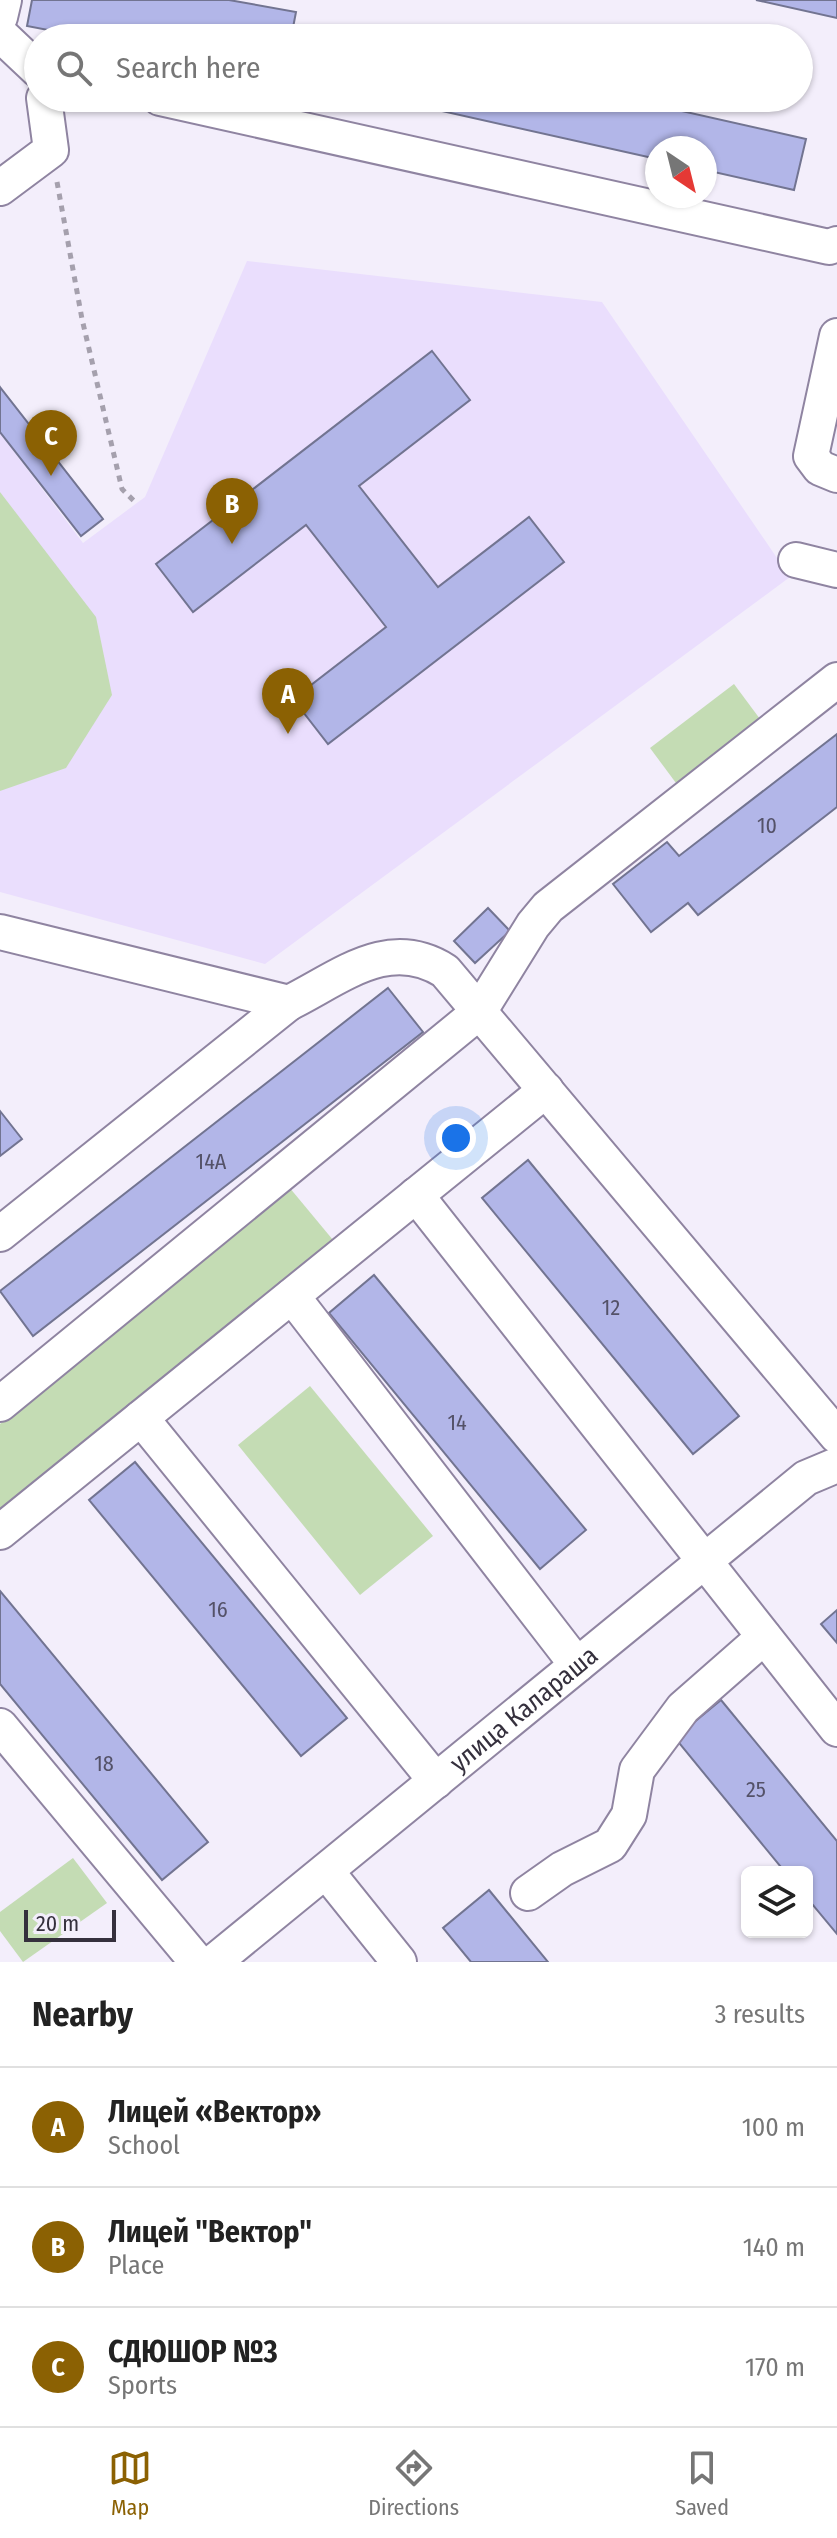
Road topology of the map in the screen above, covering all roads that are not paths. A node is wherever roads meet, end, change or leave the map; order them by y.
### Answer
1 (4, 0) edge
2 (0, 17) edge
3 (0, 34) edge
4 (24, 57) edge
5 (46, 112) edge
6 (223, 112) edge
7 (0, 188) edge
8 (837, 244) edge
9 (837, 336) edge
10 (837, 475) edge
11 (796, 560) dead end
12 (837, 570) edge
13 (837, 680) edge
14 (0, 932) edge
15 (289, 1003) junction
16 (479, 1012) junction
17 (546, 1090) junction
18 (416, 1195) junction
19 (0, 1234) edge
20 (292, 1296) junction
21 (0, 1404) edge
22 (141, 1418) junction
23 (837, 1436) edge
24 (837, 1465) edge
25 (0, 1532) edge
26 (704, 1561) junction
27 (764, 1637) junction
28 (577, 1665) junction
29 (0, 1726) edge
30 (837, 1729) edge
31 (436, 1781) junction
32 (326, 1871) junction
33 (528, 1893) dead end
34 (197, 1962) edge
35 (214, 1962) edge
36 (399, 1962) edge

1 - 2 street
3 - 4 street
5 - 7 street
6 - 8 street
9 - 10 street
11 - 12 street
13 - 16 street
14 - 15 street
15 - 16 street
15 - 19 street
16 - 17 street
16 - 21 street
17 - 18 street
17 - 23 street
18 - 20 street
18 - 26 street
20 - 22 street
20 - 28 street
22 - 25 street
22 - 31 street
24 - 26 street, улица Калараша
26 - 27 street
26 - 28 street, улица Калараша
27 - 30 street
27 - 33 street
28 - 31 street, улица Калараша
29 - 34 street
31 - 32 street, улица Калараша
32 - 35 street, улица Калараша
32 - 36 street

